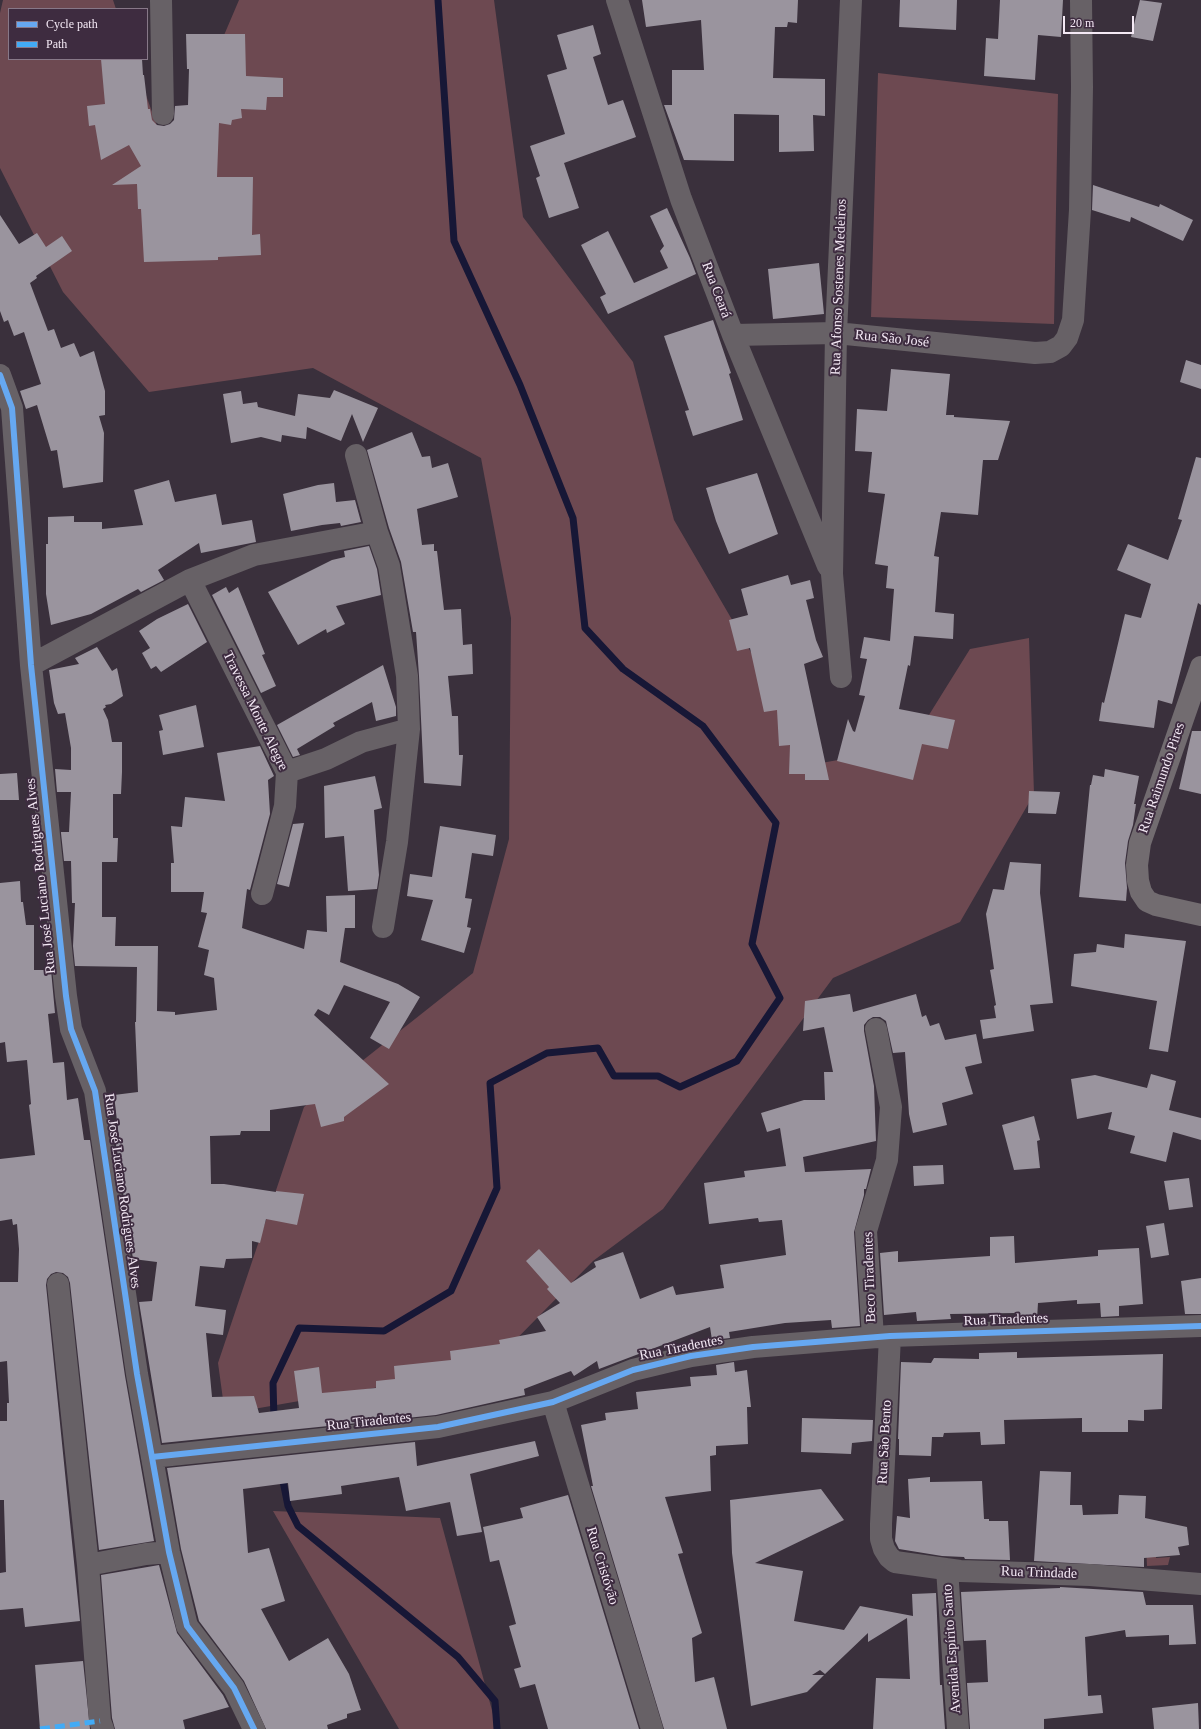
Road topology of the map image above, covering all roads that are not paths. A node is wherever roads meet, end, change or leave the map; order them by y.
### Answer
1 (161, 0) edge
2 (617, 0) edge
3 (851, 0) edge
4 (1080, 0) edge
5 (163, 114) dead end
6 (836, 333) junction
7 (733, 335) junction
8 (0, 375) edge
9 (356, 455) dead end
10 (376, 532) junction
11 (832, 574) junction
12 (190, 580) junction
13 (31, 665) junction
14 (1201, 666) edge
15 (841, 677) dead end
16 (409, 729) junction
17 (287, 772) junction
18 (262, 894) dead end
19 (1201, 915) edge
20 (383, 927) dead end
21 (876, 1029) dead end
22 (58, 1284) dead end
23 (1201, 1326) edge
24 (882, 1337) junction
25 (553, 1402) junction
26 (152, 1457) junction
27 (884, 1549) joint
28 (169, 1552) junction
29 (88, 1565) junction
30 (947, 1569) junction
31 (1201, 1584) edge
32 (103, 1729) edge
33 (254, 1729) edge
34 (652, 1729) edge
35 (958, 1729) edge

1 - 5 street
2 - 7 street, Rua Ceará
3 - 6 street, Rua Afonso Sostenes Medeiros
4 - 6 street, Rua São José
6 - 7 street, Rua São José
6 - 11 street, Rua Afonso Sostenes Medeiros
7 - 11 street, Rua Ceará
8 - 13 street, Rua José Luciano Rodrigues Alves
9 - 10 street
10 - 12 street
10 - 16 street
11 - 15 street
12 - 13 street
12 - 17 street, Travessa Monte Alegre
13 - 26 street, Rua José Luciano Rodrigues Alves
14 - 19 street, Rua Raimundo Pires
16 - 17 street
16 - 20 street
17 - 18 street, Travessa Monte Alegre
21 - 24 street, Beco Tiradentes
22 - 29 street
23 - 24 street, Rua Tiradentes
24 - 25 street, Rua Tiradentes
24 - 27 street, Rua São Bento
25 - 26 street, Rua Tiradentes
25 - 34 street, Rua Cristóvão
26 - 28 street, Rua José Luciano Rodrigues Alves
27 - 30 street, Rua Trindade
28 - 29 street
28 - 33 street, Rua José Luciano Rodrigues Alves
29 - 32 street
30 - 31 street, Rua Trindade
30 - 35 street, Avenida Espírito Santo

